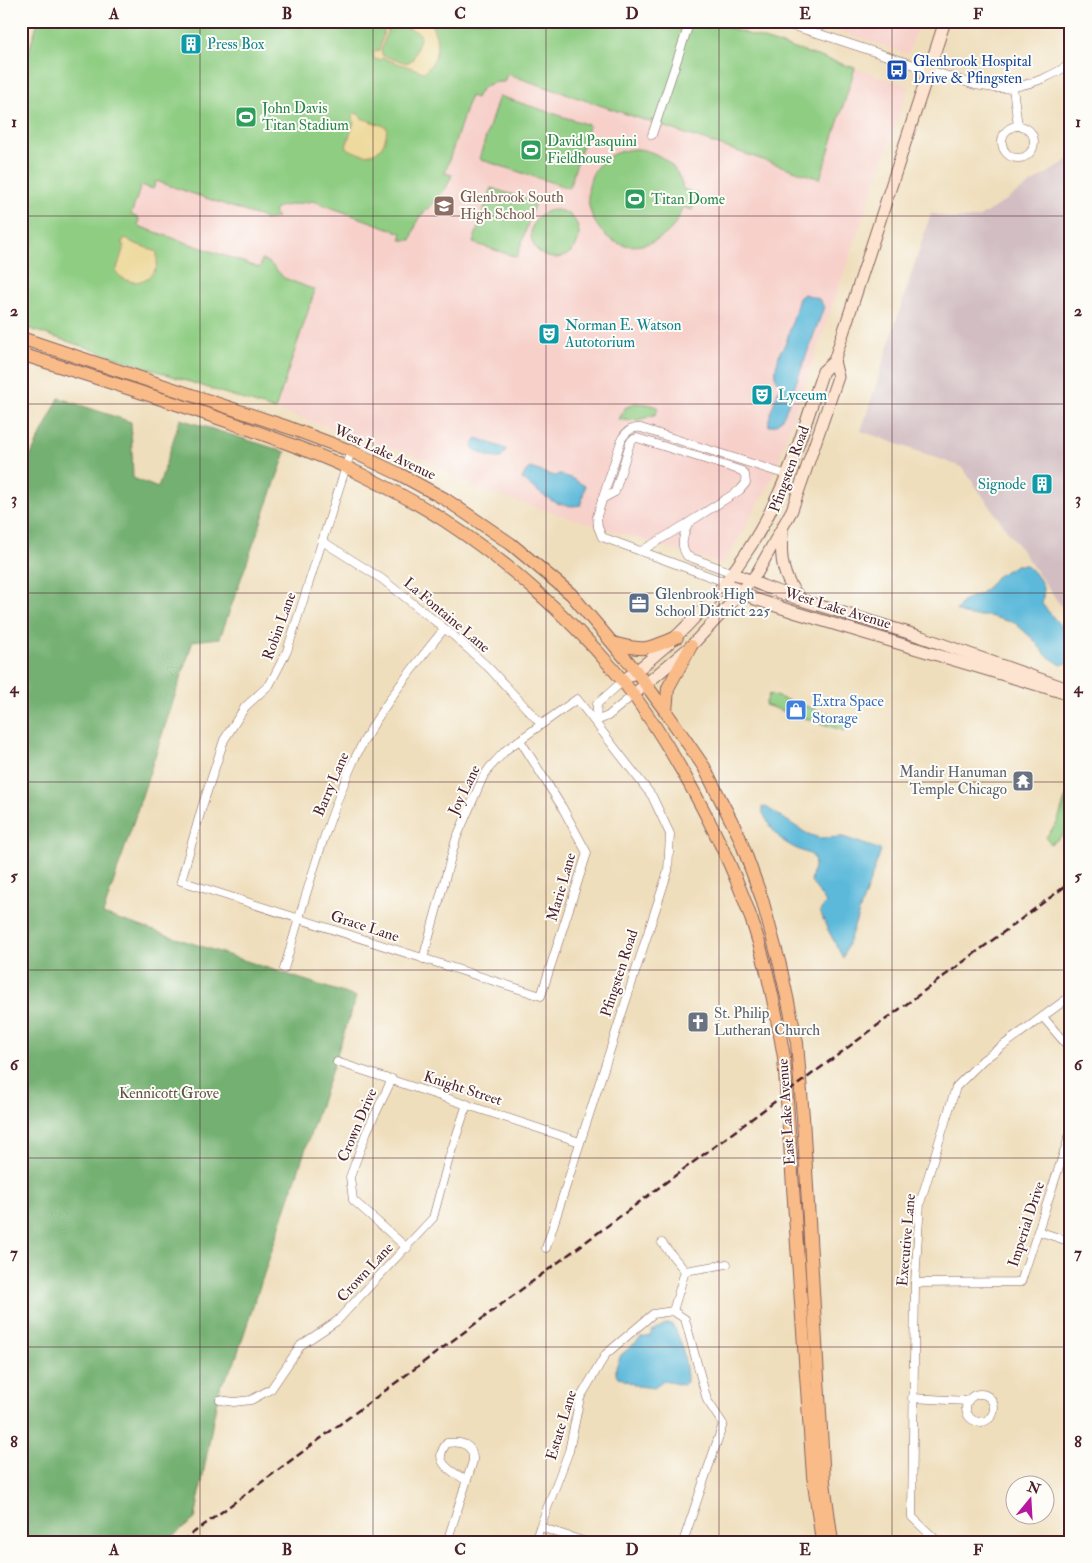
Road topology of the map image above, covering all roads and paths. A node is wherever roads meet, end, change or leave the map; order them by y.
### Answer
1 (690, 21) edge
2 (775, 21) edge
3 (945, 21) edge
4 (1071, 63) edge
5 (929, 71) junction
6 (1013, 88) junction
7 (1018, 126) junction
8 (652, 135) dead end
9 (21, 338) edge
10 (21, 354) edge
11 (834, 361) junction
12 (351, 451) junction
13 (346, 467) junction
14 (787, 475) junction
15 (602, 499) junction
16 (688, 523) junction
17 (782, 530) junction
18 (322, 541) junction
19 (641, 551) junction
20 (733, 573) junction
21 (751, 581) junction
22 (725, 582) junction
23 (742, 591) junction
24 (801, 600) junction
25 (444, 629) junction
26 (677, 636) junction
27 (613, 643) junction
28 (690, 646) junction
29 (636, 671) junction
30 (623, 682) junction
31 (647, 685) junction
32 (1071, 690) edge
33 (633, 695) junction
34 (1071, 695) edge
35 (666, 712) junction
36 (596, 722) junction
37 (541, 724) junction
38 (520, 740) junction
39 (181, 882) joint
40 (299, 920) junction
41 (423, 959) junction
42 (284, 969) dead end
43 (541, 996) joint
44 (1071, 996) edge
45 (1043, 1017) junction
46 (1071, 1050) edge
47 (337, 1062) dead end
48 (392, 1079) junction
49 (467, 1104) junction
50 (1071, 1131) edge
51 (580, 1142) junction
52 (1038, 1231) junction
53 (1071, 1242) edge
54 (662, 1243) dead end
55 (407, 1248) junction
56 (546, 1248) dead end
57 (727, 1264) dead end
58 (685, 1271) junction
59 (915, 1283) junction
60 (673, 1311) junction
61 (912, 1398) junction
62 (220, 1400) dead end
63 (967, 1401) dead end
64 (466, 1480) junction
65 (540, 1527) junction
66 (447, 1542) edge
67 (535, 1542) edge
68 (586, 1542) edge
69 (683, 1542) edge
70 (822, 1542) edge
71 (832, 1542) edge
72 (938, 1542) edge

1 - 8 street
2 - 5 street
3 - 5 main road, Pfingsten Road
4 - 6 street
5 - 6 street
5 - 11 main road, Pfingsten Road
6 - 7 street
7 - 7 street
9 - 12 main road, West Lake Avenue
10 - 13 main road, West Lake Avenue
11 - 14 main road, Pfingsten Road
11 - 17 main road, Pfingsten Road
12 - 13 street, Robin Lane
12 - 27 main road, West Lake Avenue
13 - 18 street, Robin Lane
13 - 30 main road, West Lake Avenue
14 - 15 street
14 - 20 main road, Pfingsten Road
15 - 16 street
15 - 19 street, West Lake Avenue
16 - 19 street
16 - 20 street
17 - 21 main road, Pfingsten Road
17 - 24 main road
18 - 25 street, La Fontaine Lane
18 - 39 street, Robin Lane
19 - 22 street, West Lake Avenue
20 - 21 main road, West Lake Avenue
20 - 22 main road, Pfingsten Road
21 - 23 main road, Pfingsten Road
21 - 24 main road, West Lake Avenue
22 - 23 main road, West Lake Avenue
22 - 26 main road, Pfingsten Road
23 - 28 main road, Pfingsten Road
23 - 34 main road, West Lake Avenue
24 - 32 main road, West Lake Avenue
25 - 37 street, La Fontaine Lane
25 - 40 street, Barry Lane
26 - 27 main road
26 - 29 main road, Pfingsten Road
27 - 29 main road, West Lake Avenue
28 - 31 main road, Pfingsten Road
28 - 35 main road
29 - 30 main road, Pfingsten Road
29 - 31 main road, West Lake Avenue
30 - 33 main road, West Lake Avenue
30 - 36 street, Pfingsten Road
31 - 33 main road, Pfingsten Road
31 - 35 main road, East Lake Avenue
33 - 36 street, Pfingsten Road
33 - 70 main road, East Lake Avenue
35 - 71 main road, East Lake Avenue
36 - 37 street, Joy Lane
36 - 51 street, Pfingsten Road
37 - 38 street, Joy Lane
38 - 41 street, Joy Lane
38 - 43 street, Marie Lane
39 - 40 street, Grace Lane
40 - 41 street, Grace Lane
40 - 42 street, Barry Lane
41 - 43 street, Grace Lane
44 - 45 street, Executive Lane
45 - 46 street
45 - 59 street, Executive Lane
47 - 48 street, Knight Street
48 - 49 street, Knight Street
48 - 55 street, Crown Drive
49 - 51 street, Knight Street
49 - 55 street, Crown Lane
50 - 52 street, Imperial Drive
51 - 56 street, Pfingsten Road
52 - 53 street
52 - 59 street, Imperial Drive
54 - 58 street
55 - 62 street, Crown Lane
57 - 58 street
58 - 60 street
59 - 61 street, Executive Lane
60 - 65 street, Estate Lane
60 - 69 street
61 - 63 street
61 - 72 street, Executive Lane
64 - 64 street
64 - 66 street
65 - 67 street, Estate Lane
65 - 68 street

